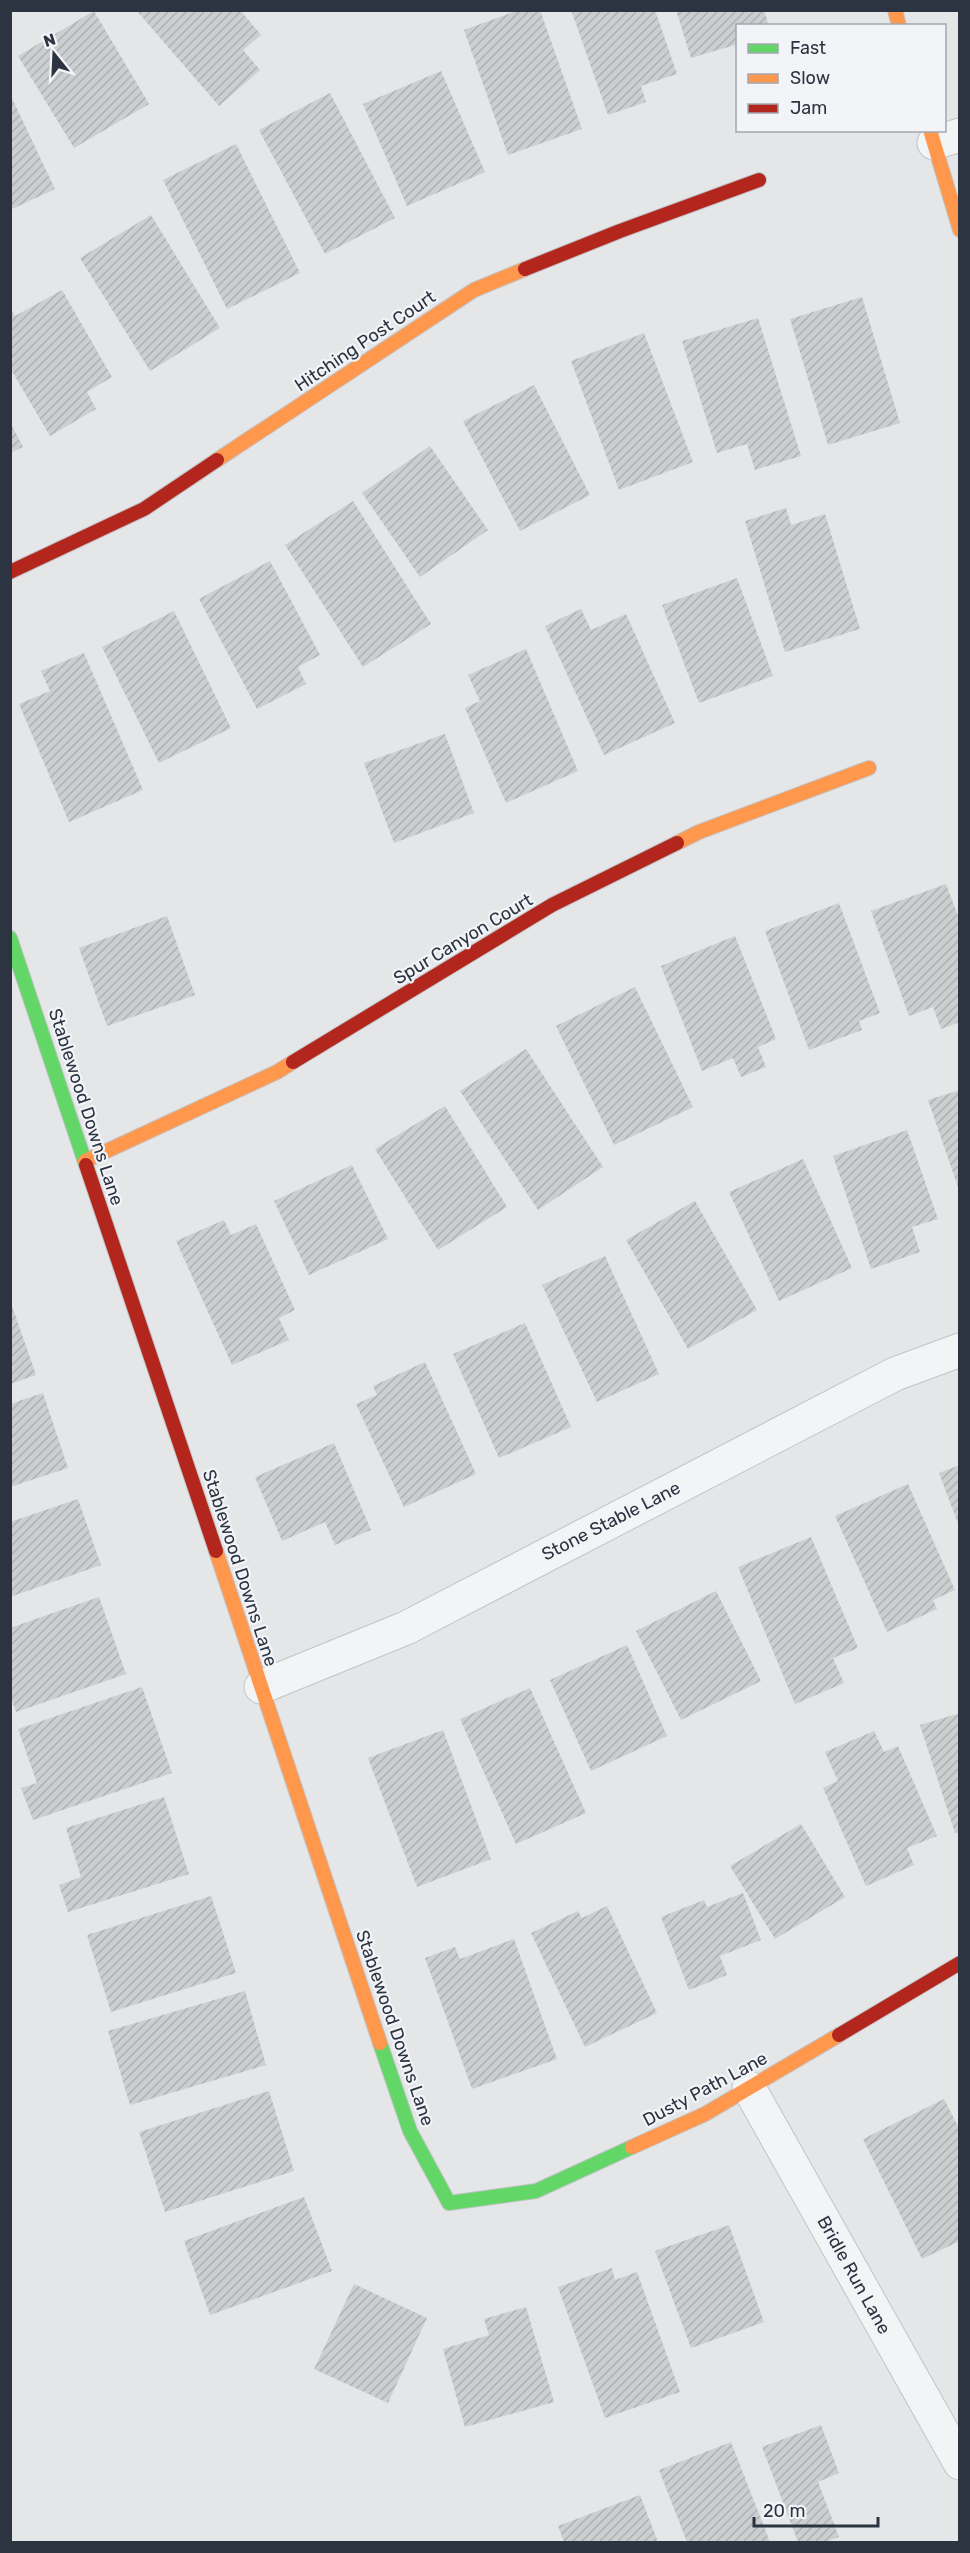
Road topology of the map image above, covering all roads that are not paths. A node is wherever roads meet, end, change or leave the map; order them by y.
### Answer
1 (941, 136) edge
2 (759, 180) dead end
3 (960, 230) edge
4 (10, 572) edge
5 (868, 768) dead end
6 (10, 938) edge
7 (85, 1161) junction
8 (960, 1350) edge
9 (261, 1687) junction
10 (960, 1963) edge
11 (749, 2088) junction
12 (449, 2203) joint
13 (960, 2463) edge

1 - 3 street
2 - 4 street, Hitching Post Court
5 - 7 street, Spur Canyon Court
6 - 7 street, Stablewood Downs Lane
7 - 9 street, Stablewood Downs Lane
8 - 9 street, Stone Stable Lane
9 - 12 street, Stablewood Downs Lane
10 - 11 street, Dusty Path Lane
11 - 12 street, Dusty Path Lane
11 - 13 street, Bridle Run Lane

